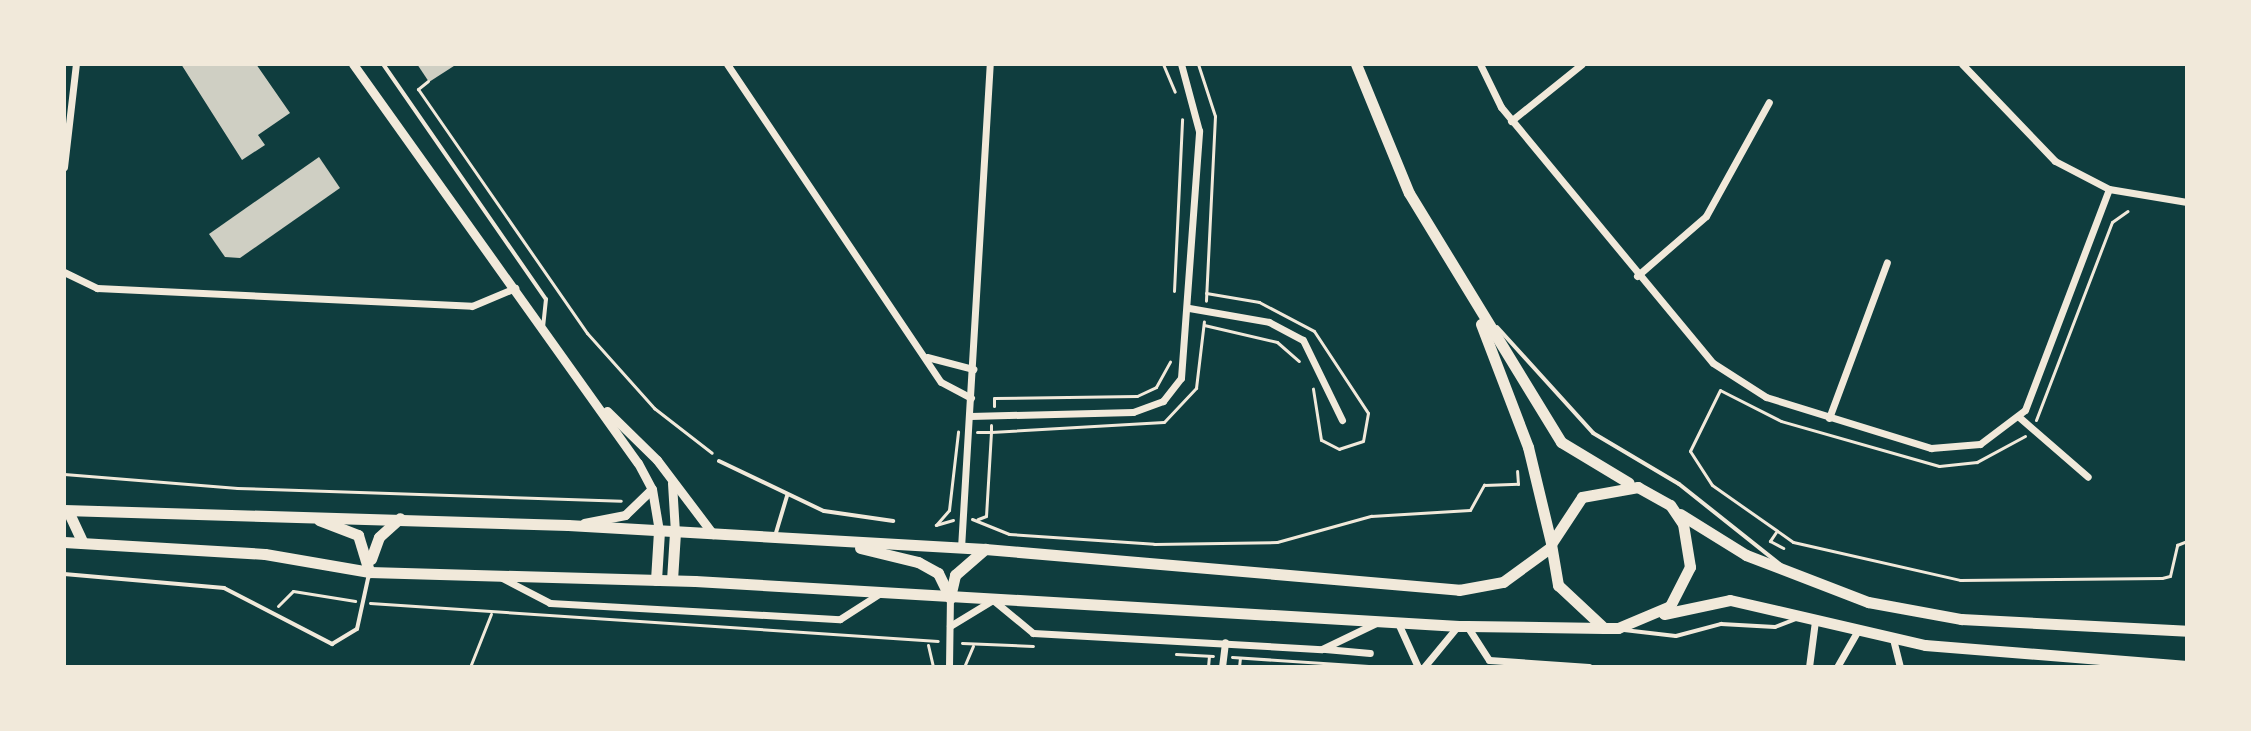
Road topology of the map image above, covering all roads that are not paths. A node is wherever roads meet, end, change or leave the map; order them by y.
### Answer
1 (76, 64) edge
2 (353, 64) edge
3 (383, 64) edge
4 (727, 64) edge
5 (990, 64) edge
6 (1181, 64) edge
7 (1356, 64) edge
8 (1480, 64) edge
9 (1582, 64) edge
10 (1962, 64) edge
11 (1769, 102) dead end
12 (1511, 121) junction
13 (64, 167) edge
14 (2109, 189) junction
15 (2187, 202) edge
16 (1887, 262) dead end
17 (64, 272) edge
18 (1637, 276) junction
19 (515, 288) junction
20 (1470, 297) junction
21 (1189, 308) junction
22 (540, 331) junction
23 (926, 356) junction
24 (973, 369) junction
25 (592, 398) junction
26 (971, 398) junction
27 (970, 416) junction
28 (2019, 417) junction
29 (1829, 418) junction
30 (1342, 420) dead end
31 (719, 461) road end
32 (2088, 477) dead end
33 (672, 480) junction
34 (1638, 487) junction
35 (652, 489) junction
36 (787, 496) junction
37 (1670, 505) junction
38 (66, 510) edge
39 (307, 516) junction
40 (400, 518) junction
41 (893, 521) dead end
42 (568, 525) junction
43 (659, 531) junction
44 (675, 532) junction
45 (713, 534) junction
46 (775, 537) junction
47 (832, 541) junction
48 (64, 542) edge
49 (84, 543) junction
50 (1551, 545) junction
51 (961, 548) junction
52 (985, 549) junction
53 (1784, 571) junction
54 (369, 572) junction
55 (64, 574) edge
56 (502, 578) junction
57 (656, 580) junction
58 (672, 580) junction
59 (881, 593) junction
60 (950, 598) junction
61 (993, 600) junction
62 (1802, 617) junction
63 (1652, 619) junction
64 (1815, 621) junction
65 (1378, 622) junction
66 (1398, 623) junction
67 (950, 626) junction
68 (1463, 626) junction
69 (1604, 628) junction
70 (1618, 628) junction
71 (2187, 631) edge
72 (1857, 632) junction
73 (1893, 639) junction
74 (1225, 642) junction
75 (1322, 649) junction
76 (1370, 653) dead end
77 (2179, 666) edge
78 (949, 667) edge
79 (1222, 667) edge
80 (1421, 667) edge
81 (1589, 667) edge
82 (1809, 667) edge
83 (1837, 667) edge
84 (1900, 667) edge

1 - 13 street
2 - 19 street
3 - 22 lane
4 - 23 street
5 - 24 street
6 - 21 street
7 - 20 main road
8 - 12 street
9 - 12 street
10 - 14 street
11 - 18 street
12 - 18 street
14 - 15 street
14 - 28 street
16 - 29 street
17 - 19 street
18 - 29 street
19 - 22 street
20 - 34 main road
20 - 50 main road
20 - 53 lane
21 - 27 street
21 - 30 street
22 - 25 street
23 - 24 street
23 - 26 street
24 - 26 street
25 - 33 street
25 - 35 street
26 - 27 street
27 - 51 street
28 - 29 street
28 - 32 street
31 - 36 lane
33 - 44 street
33 - 45 street
34 - 37 main road
34 - 50 main road
35 - 42 street
35 - 43 street
36 - 41 lane
36 - 46 lane
37 - 53 main road
37 - 63 main road
38 - 39 main road
38 - 49 main road
39 - 40 main road
39 - 54 main road
40 - 42 main road
40 - 54 main road
42 - 43 main road
43 - 44 main road
43 - 57 main road
44 - 45 main road
44 - 58 main road
45 - 46 main road
46 - 47 main road
47 - 51 main road
47 - 60 main road
48 - 49 main road
49 - 54 main road
50 - 52 main road
50 - 69 main road
51 - 52 main road
52 - 60 main road
53 - 71 main road
54 - 55 lane
54 - 56 main road
56 - 57 main road
56 - 59 street
57 - 58 main road
58 - 59 main road
59 - 60 main road
60 - 61 main road
60 - 67 street
61 - 65 main road
61 - 67 street
61 - 74 street
62 - 63 main road
62 - 64 main road
62 - 70 lane
63 - 70 main road
64 - 72 main road
64 - 82 street
65 - 66 main road
65 - 75 street
66 - 68 main road
66 - 80 street
67 - 78 street
68 - 69 main road
68 - 80 street
68 - 81 street
69 - 70 main road
72 - 73 main road
72 - 83 street
73 - 77 main road
73 - 84 street
74 - 75 street
74 - 79 street
75 - 76 street

